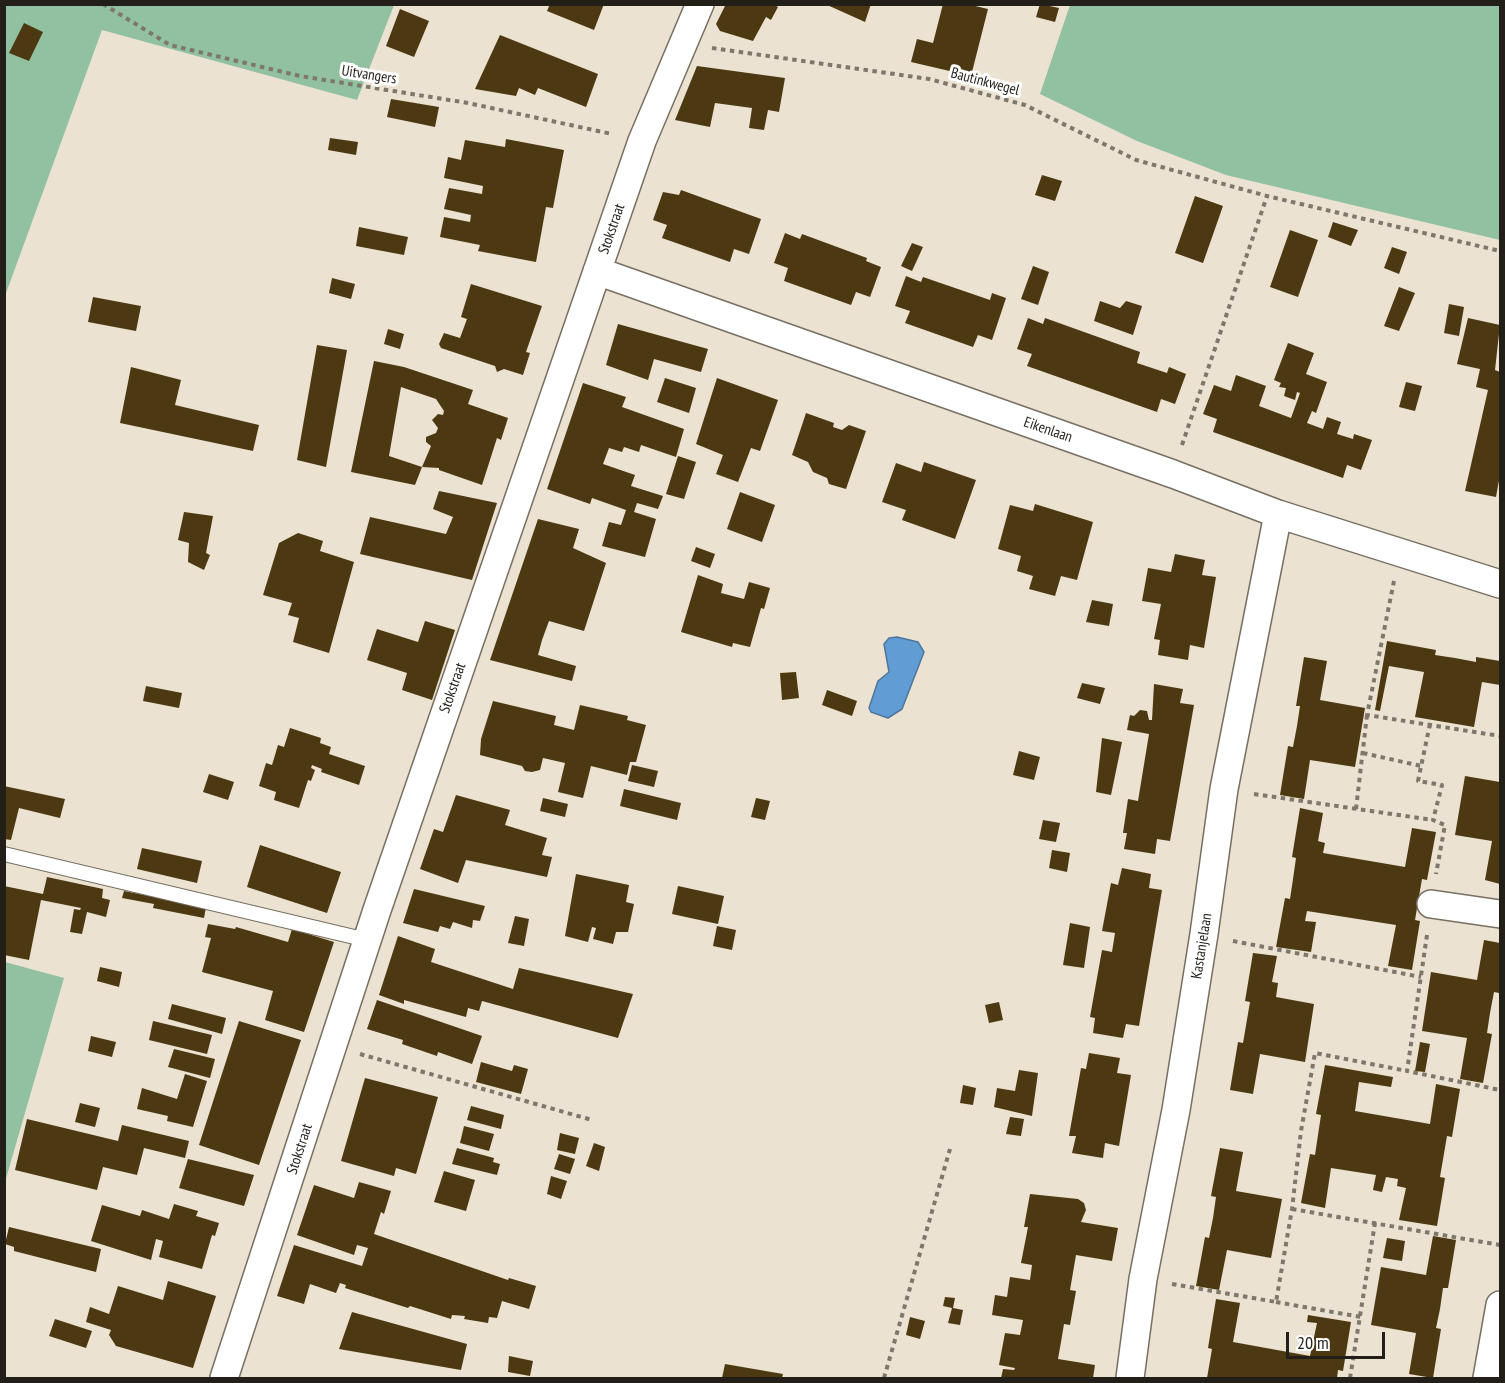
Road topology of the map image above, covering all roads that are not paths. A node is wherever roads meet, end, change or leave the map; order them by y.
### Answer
1 (700, 4) edge
2 (597, 271) junction
3 (1278, 514) junction
4 (1500, 584) edge
5 (4, 854) edge
6 (1431, 904) dead end
7 (1500, 914) edge
8 (367, 940) junction
9 (1500, 1305) edge
10 (224, 1378) edge
11 (1130, 1378) edge
12 (1487, 1378) edge

1 - 2 street, Stokstraat
2 - 3 street, Eikenlaan
2 - 8 street, Stokstraat
3 - 4 street, Eikenlaan
3 - 11 street, Kastanjelaan
5 - 8 lane
6 - 7 street
8 - 10 street, Stokstraat
9 - 12 street

